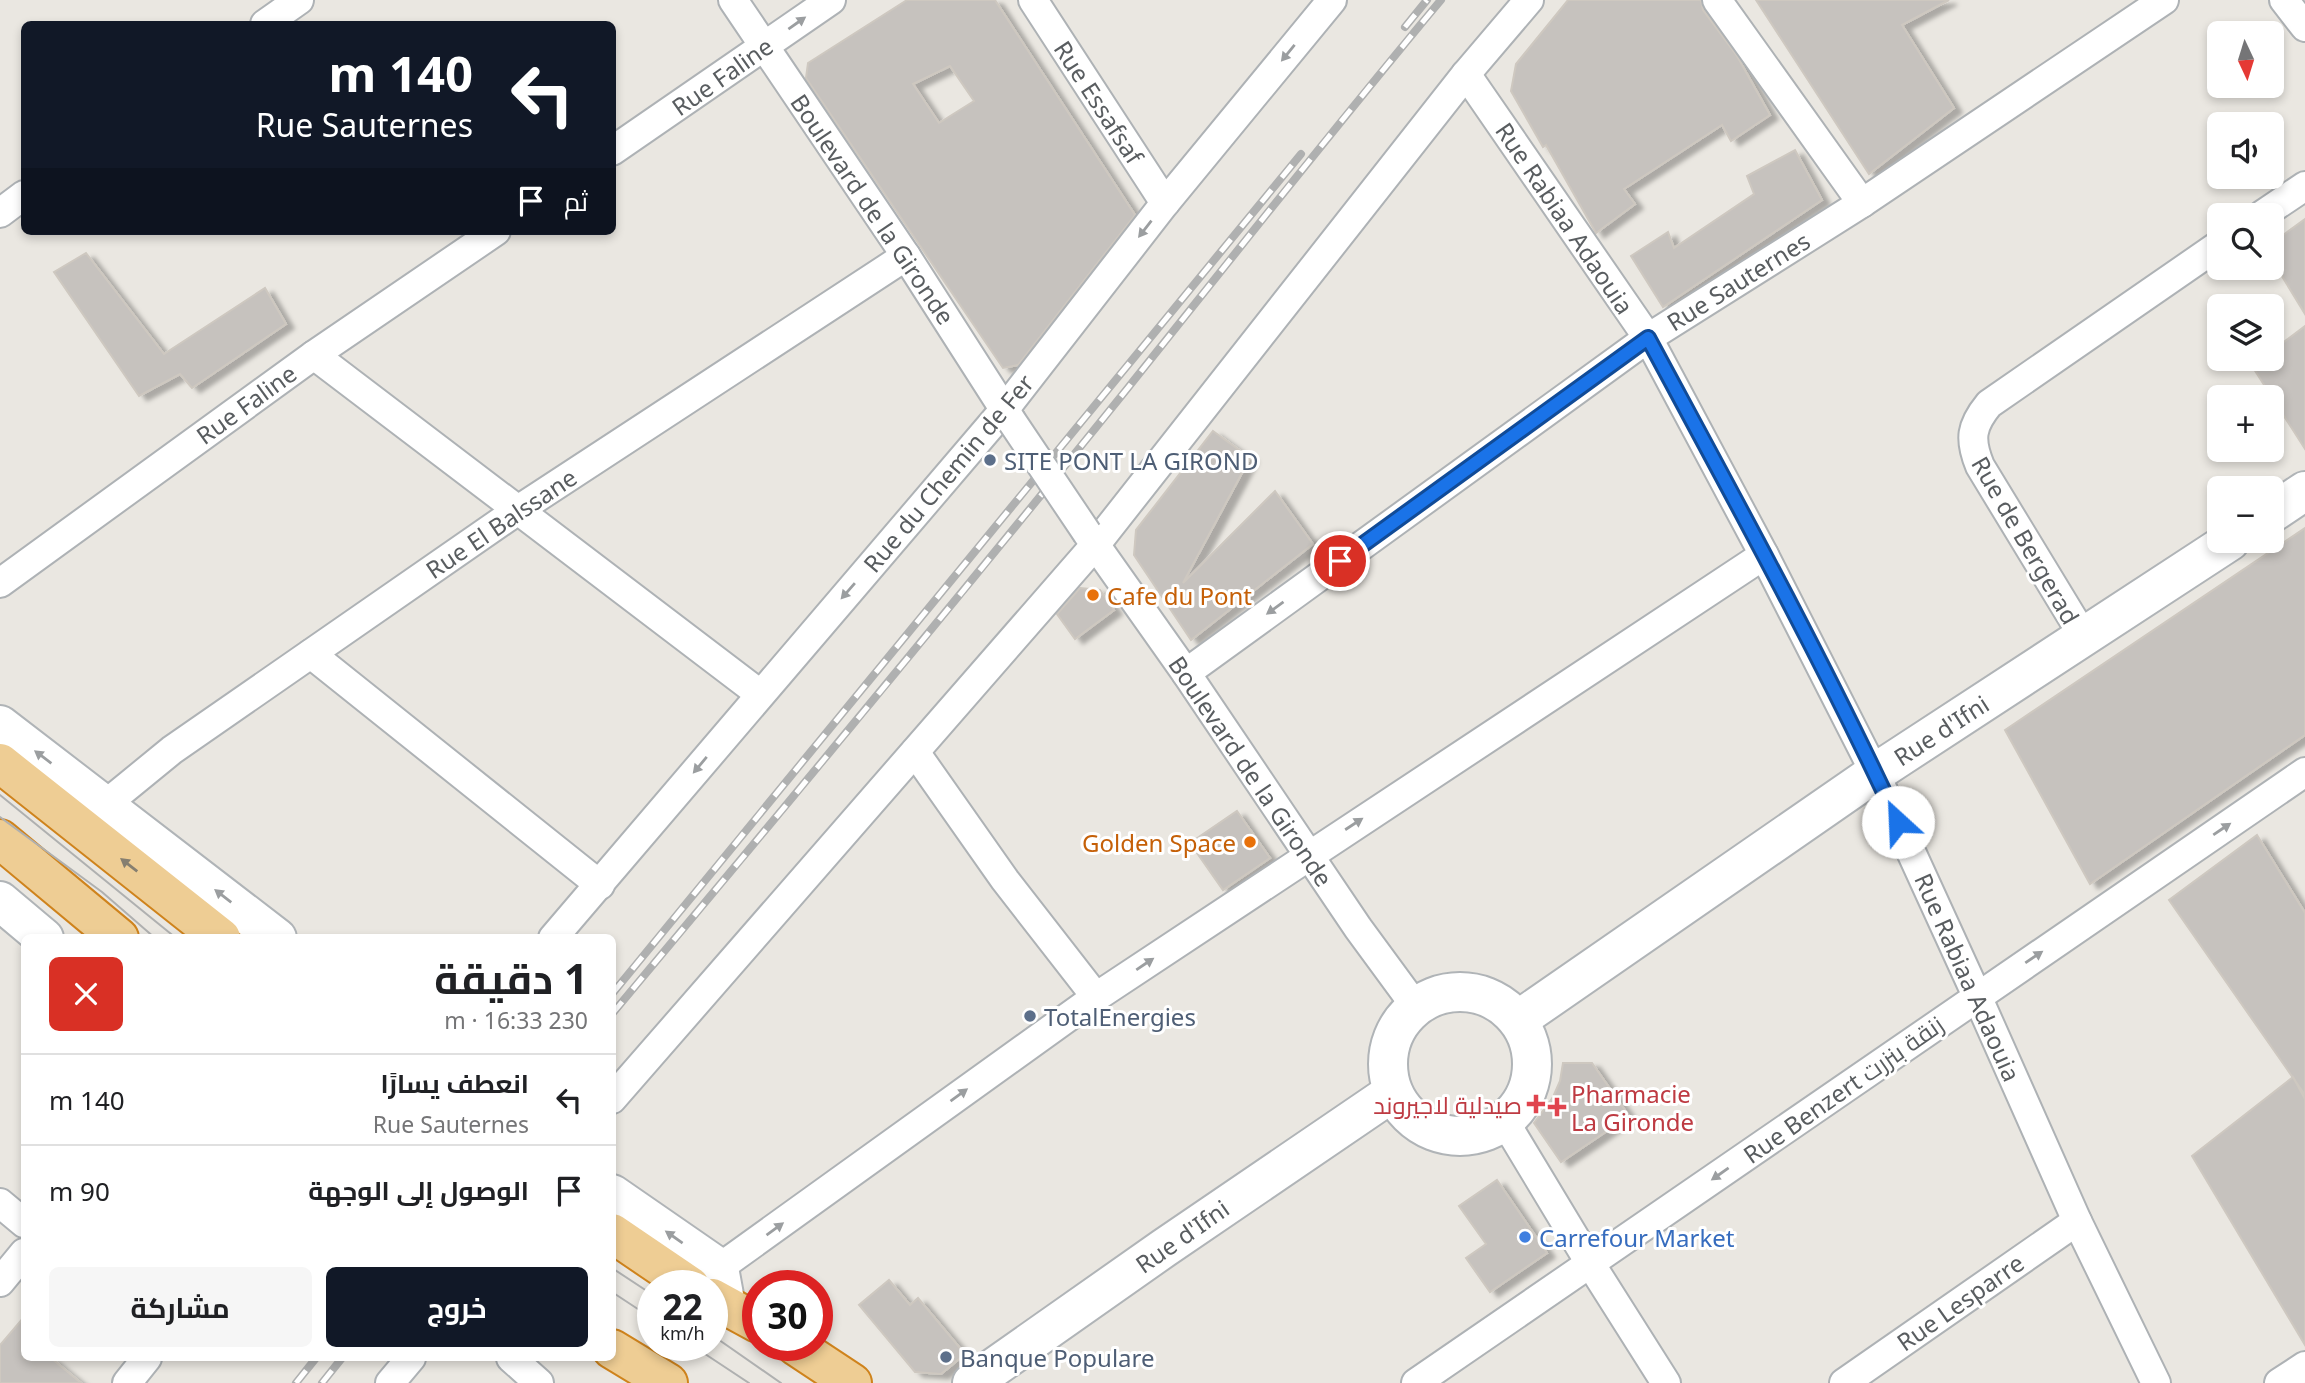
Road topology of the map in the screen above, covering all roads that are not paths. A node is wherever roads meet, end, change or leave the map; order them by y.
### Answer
1 (299, 0) edge
2 (733, 0) edge
3 (831, 0) edge
4 (1032, 0) edge
5 (1529, 0) edge
6 (1717, 0) edge
7 (2164, 0) edge
8 (2284, 0) edge
9 (1325, 3) edge
10 (269, 21) edge
11 (2305, 27) edge
12 (764, 47) junction
13 (1466, 74) junction
14 (616, 148) edge
15 (2305, 186) edge
16 (21, 197) edge
17 (1165, 203) junction
18 (1862, 203) junction
19 (2280, 203) edge
20 (0, 213) edge
21 (490, 235) edge
22 (2207, 253) edge
23 (906, 256) junction
24 (1648, 338) junction
25 (314, 355) junction
26 (1007, 415) junction
27 (2305, 491) edge
28 (2284, 505) edge
29 (518, 510) junction
30 (1091, 539) junction
31 (2212, 553) edge
32 (1764, 555) junction
33 (0, 583) edge
34 (2084, 637) junction
35 (311, 653) junction
36 (1186, 673) junction
37 (760, 694) junction
38 (0, 725) edge
39 (915, 752) junction
40 (0, 763) edge
41 (2305, 772) edge
42 (1875, 773) junction
43 (106, 804) junction
44 (0, 839) edge
45 (1308, 855) junction
46 (600, 885) junction
47 (0, 901) edge
48 (39, 934) edge
49 (114, 934) edge
50 (216, 934) edge
51 (271, 934) edge
52 (557, 934) edge
53 (1978, 996) junction
54 (1096, 997) junction
55 (1416, 1007) junction
56 (1518, 1020) junction
57 (1393, 1092) junction
58 (616, 1094) edge
59 (1505, 1122) junction
60 (616, 1199) edge
61 (0, 1203) edge
62 (21, 1220) edge
63 (2077, 1221) junction
64 (616, 1235) edge
65 (21, 1258) edge
66 (1590, 1263) junction
67 (676, 1270) edge
68 (693, 1270) edge
69 (0, 1282) edge
70 (728, 1290) edge
71 (145, 1361) edge
72 (408, 1361) edge
73 (514, 1361) edge
74 (819, 1361) edge
75 (620, 1363) edge
76 (2305, 1366) edge
77 (127, 1383) edge
78 (390, 1383) edge
79 (539, 1383) edge
80 (668, 1383) edge
81 (852, 1383) edge
82 (972, 1383) edge
83 (1416, 1383) edge
84 (1666, 1383) edge
85 (1844, 1383) edge
86 (2156, 1383) edge
87 (2279, 1383) edge

1 - 10 street
2 - 12 street, Boulevard de la Gironde
12 -> 3 street, Rue Faline
4 - 17 street, Rue Essafsaf
5 - 13 street
6 - 18 street
7 - 18 street, Rue Sauternes
8 - 11 street
9 -> 17 street, Rue du Chemin de Fer
12 - 14 street, Rue Faline
12 - 23 street, Boulevard de la Gironde
13 - 24 street, Rue Rabiaa Adaouia
13 - 30 street
15 - 19 street
16 - 20 street
17 -> 26 street, Rue du Chemin de Fer
18 - 24 street, Rue Sauternes
21 - 25 street, Rue Faline
22 - 34 street, Rue de Bergerad
23 - 26 street, Boulevard de la Gironde
23 - 29 street, Rue El Balssane
24 - 32 street, Rue Rabiaa Adaouia
24 -> 36 street, Rue Sauternes
25 - 29 street
25 - 33 street, Rue Faline
26 - 30 street, Boulevard de la Gironde, bridge
26 -> 37 street, Rue du Chemin de Fer
27 - 28 street
29 - 35 street, Rue El Balssane
29 - 37 street
30 - 36 street, Boulevard de la Gironde
30 - 39 street
31 - 34 street, Rue d'Ifni
32 - 42 street, Rue Rabiaa Adaouia
45 -> 32 street
34 - 42 street, Rue d'Ifni
35 - 43 street, Rue El Balssane
35 - 46 street
36 - 45 street, Boulevard de la Gironde
37 -> 46 street, Rue du Chemin de Fer
43 -> 38 street
39 - 54 street
39 - 58 street
50 -> 40 highway
53 -> 41 street, Rue Benzert زنقة بنزرت
42 - 53 street, Rue Rabiaa Adaouia
42 - 56 street, Rue d'Ifni
51 -> 43 street
44 - 49 highway
54 -> 45 street
45 - 55 street, Boulevard de la Gironde
46 - 52 street, Rue du Chemin de Fer
47 - 48 street
53 - 63 street, Rue Rabiaa Adaouia
53 -> 66 street, Rue Benzert زنقة بنزرت
70 -> 54 street
55 - 56 street
55 - 57 street
56 - 59 street
57 - 59 street
57 - 82 street, Rue d'Ifni
59 - 66 street
68 -> 60 street
61 - 62 street
63 - 85 street, Rue Lesparre
63 - 86 street, Rue Rabiaa Adaouia
64 - 67 highway
65 - 69 street
66 - 83 street, Rue Benzert زنقة بنزرت
66 - 84 street
71 - 77 street
72 - 78 street
73 - 79 street
74 - 81 highway
75 - 80 highway
76 - 87 street

